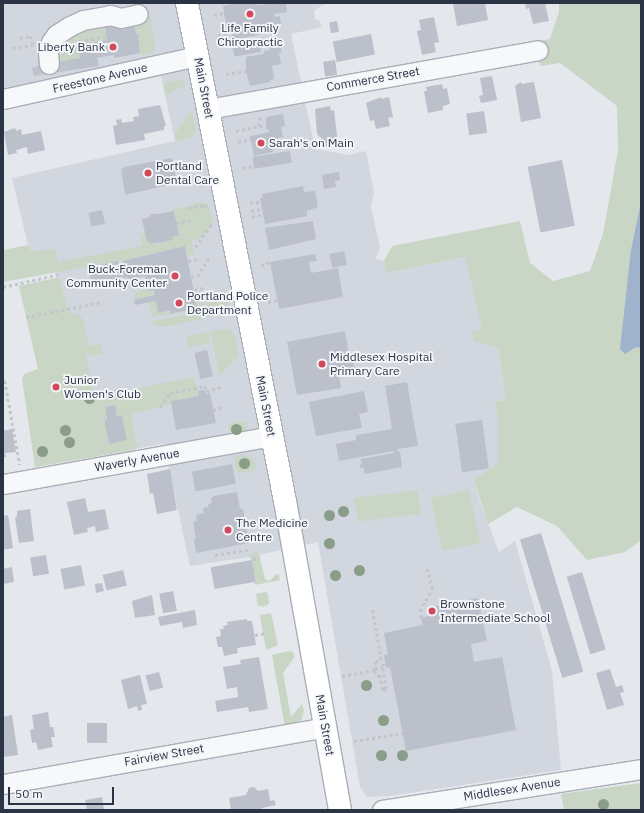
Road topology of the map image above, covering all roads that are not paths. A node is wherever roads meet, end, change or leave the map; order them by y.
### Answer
1 (187, 3) edge
2 (138, 14) dead end
3 (538, 50) dead end
4 (198, 56) junction
5 (51, 75) junction
6 (3, 100) edge
7 (208, 109) junction
8 (272, 436) junction
9 (3, 484) edge
10 (325, 727) junction
11 (641, 769) edge
12 (3, 784) edge
13 (340, 810) edge
14 (382, 810) edge

1 - 4 main road, Main Street
2 - 5 street
3 - 7 street, Commerce Street
4 - 5 street, Freestone Avenue
4 - 7 main road, Main Street
5 - 6 street, Freestone Avenue
7 - 8 main road, Main Street
8 - 9 street, Waverly Avenue
8 - 10 main road, Main Street
10 - 12 street, Fairview Street
10 - 13 main road, Main Street
11 - 14 street, Middlesex Avenue

